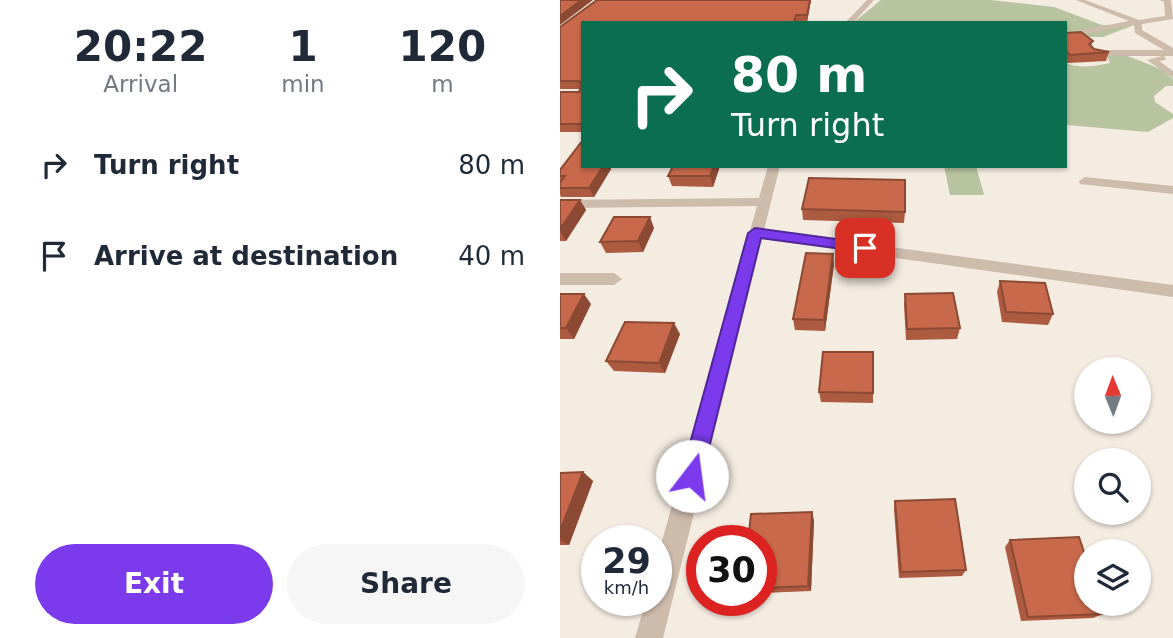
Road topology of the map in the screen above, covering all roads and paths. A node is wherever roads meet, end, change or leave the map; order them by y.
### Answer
1 (871, 0) edge
2 (1079, 0) edge
3 (1162, 0) edge
4 (1172, 17) edge
5 (851, 21) edge
6 (1138, 22) junction
7 (1067, 35) edge
8 (1093, 53) edge
9 (1173, 54) edge
10 (1173, 75) edge
11 (773, 168) edge
12 (1085, 181) dead end
13 (1173, 190) edge
14 (763, 202) junction
15 (560, 204) edge
16 (755, 233) junction
17 (560, 279) edge
18 (614, 279) dead end
19 (1171, 293) edge
20 (649, 638) edge

1 - 5 street
2 - 6 street
3 - 4 street
4 - 6 street
6 - 7 street
6 - 9 street
8 - 9 street
9 - 10 street
11 - 14 street
12 - 13 street
14 - 15 street
14 - 16 street
16 - 19 street
16 - 20 street
17 - 18 street

